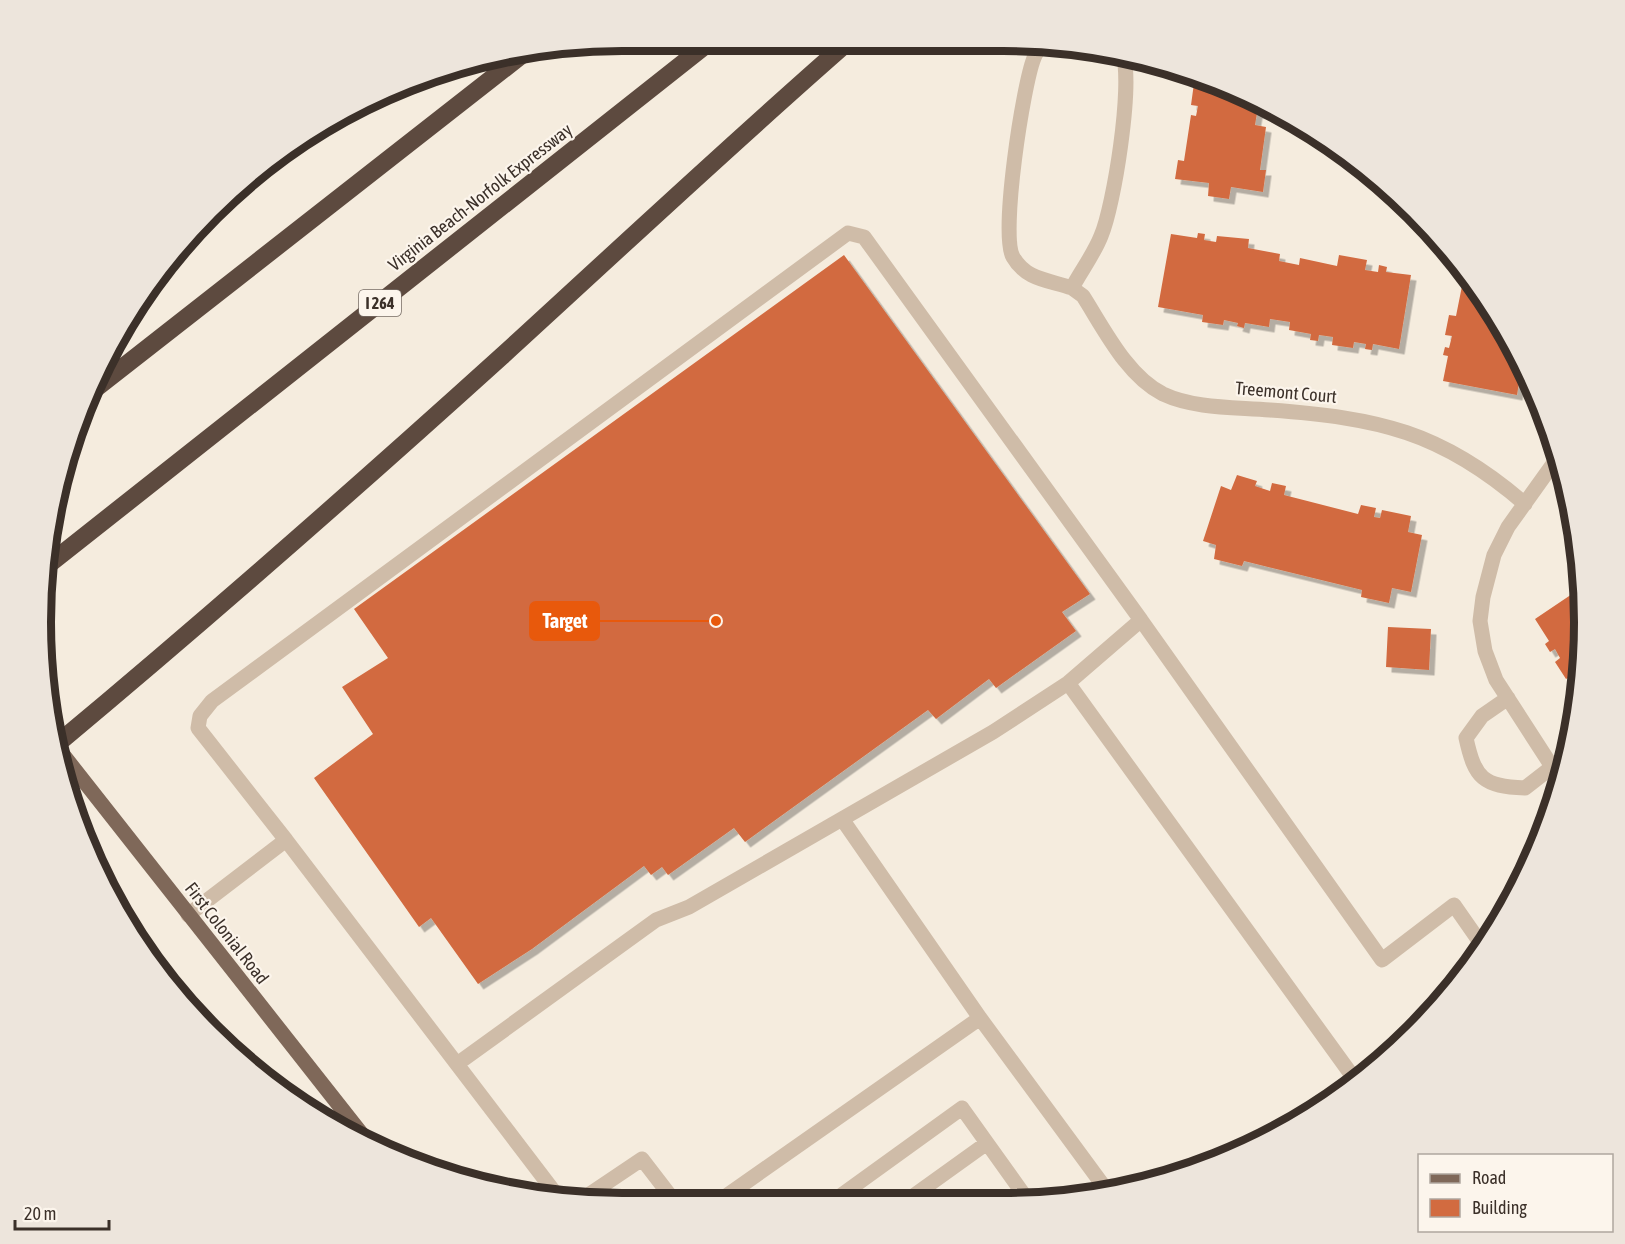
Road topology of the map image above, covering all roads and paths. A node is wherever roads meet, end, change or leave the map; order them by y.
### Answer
1 (698, 51) edge
2 (838, 51) edge
3 (1037, 52) edge
4 (513, 62) edge
5 (1124, 64) edge
6 (1072, 288) junction
7 (104, 381) edge
8 (1552, 465) edge
9 (1525, 504) junction
10 (55, 560) edge
11 (1141, 620) junction
12 (1068, 683) junction
13 (1508, 699) junction
14 (64, 740) edge
15 (68, 760) edge
16 (1555, 771) edge
17 (1554, 774) edge
18 (842, 819) junction
19 (286, 840) junction
20 (188, 915) junction
21 (1478, 939) edge
22 (980, 1018) junction
23 (457, 1064) junction
24 (1351, 1075) edge
25 (357, 1128) edge
26 (987, 1143) junction
27 (1102, 1184) edge
28 (552, 1189) edge
29 (592, 1192) edge
30 (1023, 1192) edge
31 (668, 1193) edge
32 (729, 1193) edge
33 (843, 1193) edge
34 (916, 1193) edge

1 - 10 highway, Virginia Beach-Norfolk Expressway / I 264
2 - 14 highway
3 - 6 street
4 - 7 highway
5 - 6 street
6 - 9 street, Treemont Court
8 - 9 street
9 - 13 street
11 - 12 street
11 - 19 street
11 - 21 street
12 - 18 street
12 - 24 street
13 - 16 street
13 - 17 street
15 - 20 main road, First Colonial Road
18 - 22 street
18 - 23 street
19 - 20 street
19 - 23 street
20 - 25 main road, First Colonial Road
22 - 27 street
22 - 32 street
23 - 28 street
26 - 30 street
26 - 33 street
26 - 34 street
29 - 31 street

